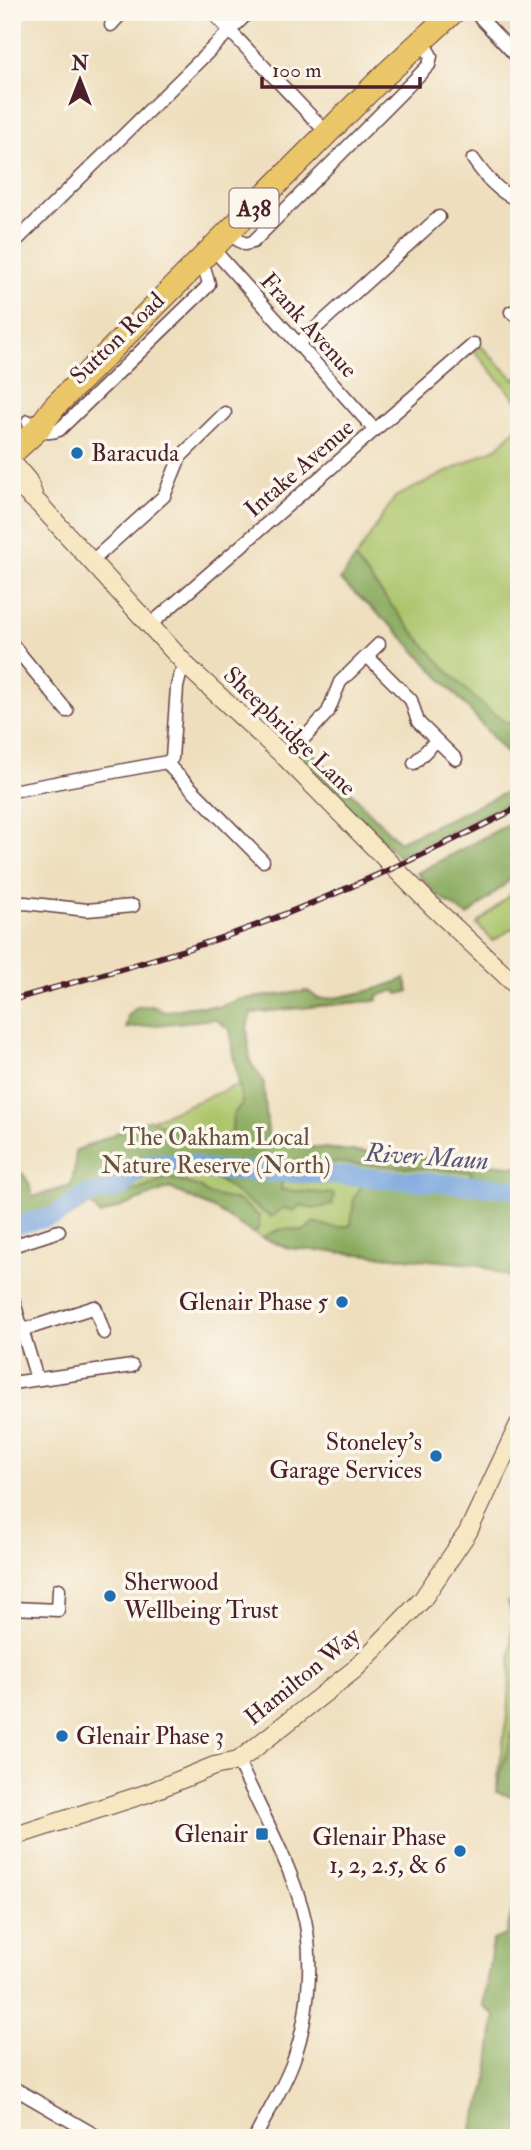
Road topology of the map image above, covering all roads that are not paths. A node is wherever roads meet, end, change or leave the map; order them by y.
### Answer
1 (123, 12) edge
2 (212, 12) edge
3 (249, 12) edge
4 (453, 12) edge
5 (475, 12) edge
6 (111, 25) dead end
7 (230, 30) junction
8 (422, 40) junction
9 (519, 59) edge
10 (327, 133) junction
11 (473, 159) dead end
12 (519, 200) edge
13 (439, 217) dead end
14 (12, 245) edge
15 (214, 248) junction
16 (298, 344) junction
17 (474, 344) dead end
18 (225, 413) dead end
19 (26, 428) edge
20 (375, 430) junction
21 (12, 453) edge
22 (12, 462) edge
23 (12, 481) edge
24 (36, 500) junction
25 (92, 561) junction
26 (151, 624) junction
27 (12, 644) edge
28 (379, 644) dead end
29 (367, 656) junction
30 (188, 667) junction
31 (67, 711) dead end
32 (436, 741) junction
33 (286, 758) junction
34 (456, 759) dead end
35 (167, 762) junction
36 (414, 763) dead end
37 (12, 791) edge
38 (263, 861) dead end
39 (12, 904) edge
40 (133, 906) dead end
41 (519, 988) edge
42 (60, 1231) dead end
43 (12, 1246) edge
44 (12, 1296) edge
45 (23, 1330) junction
46 (104, 1333) dead end
47 (132, 1366) dead end
48 (37, 1379) junction
49 (12, 1383) edge
50 (519, 1424) edge
51 (59, 1589) dead end
52 (12, 1608) edge
53 (238, 1761) junction
54 (12, 1837) edge
55 (12, 2087) edge
56 (100, 2138) edge
57 (255, 2138) edge

1 - 6 street
2 - 7 street
3 - 7 street
4 - 8 highway, Sutton Road / A38
5 - 9 street
7 - 10 street
7 - 14 street
8 - 10 highway, Sutton Road / A38
8 - 15 street
10 - 15 highway, Sutton Road / A38
11 - 12 street
13 - 16 street
15 - 16 street, Frank Avenue
15 - 19 highway, Sutton Road / A38
15 - 19 street, Sutton Road
16 - 20 street, Frank Avenue
17 - 20 street, Intake Avenue
18 - 25 street
19 - 21 highway, Sutton Road / A38
20 - 26 street, Intake Avenue
22 - 24 street, Sheepbridge Lane
23 - 24 street, Sheepbridge Lane
24 - 25 street, Sheepbridge Lane
25 - 26 street, Sheepbridge Lane
26 - 30 street, Sheepbridge Lane
27 - 31 street
28 - 29 street
29 - 32 street
29 - 33 street
30 - 33 street, Sheepbridge Lane
30 - 35 street
32 - 34 street
32 - 36 street
33 - 41 street, Sheepbridge Lane
35 - 37 street
35 - 38 street
39 - 40 street
42 - 43 street
44 - 45 street
45 - 46 street
45 - 48 street
47 - 48 street
48 - 49 street
50 - 53 street, Hamilton Way
51 - 52 street
53 - 54 street, Hamilton Way
53 - 57 street
55 - 56 street

